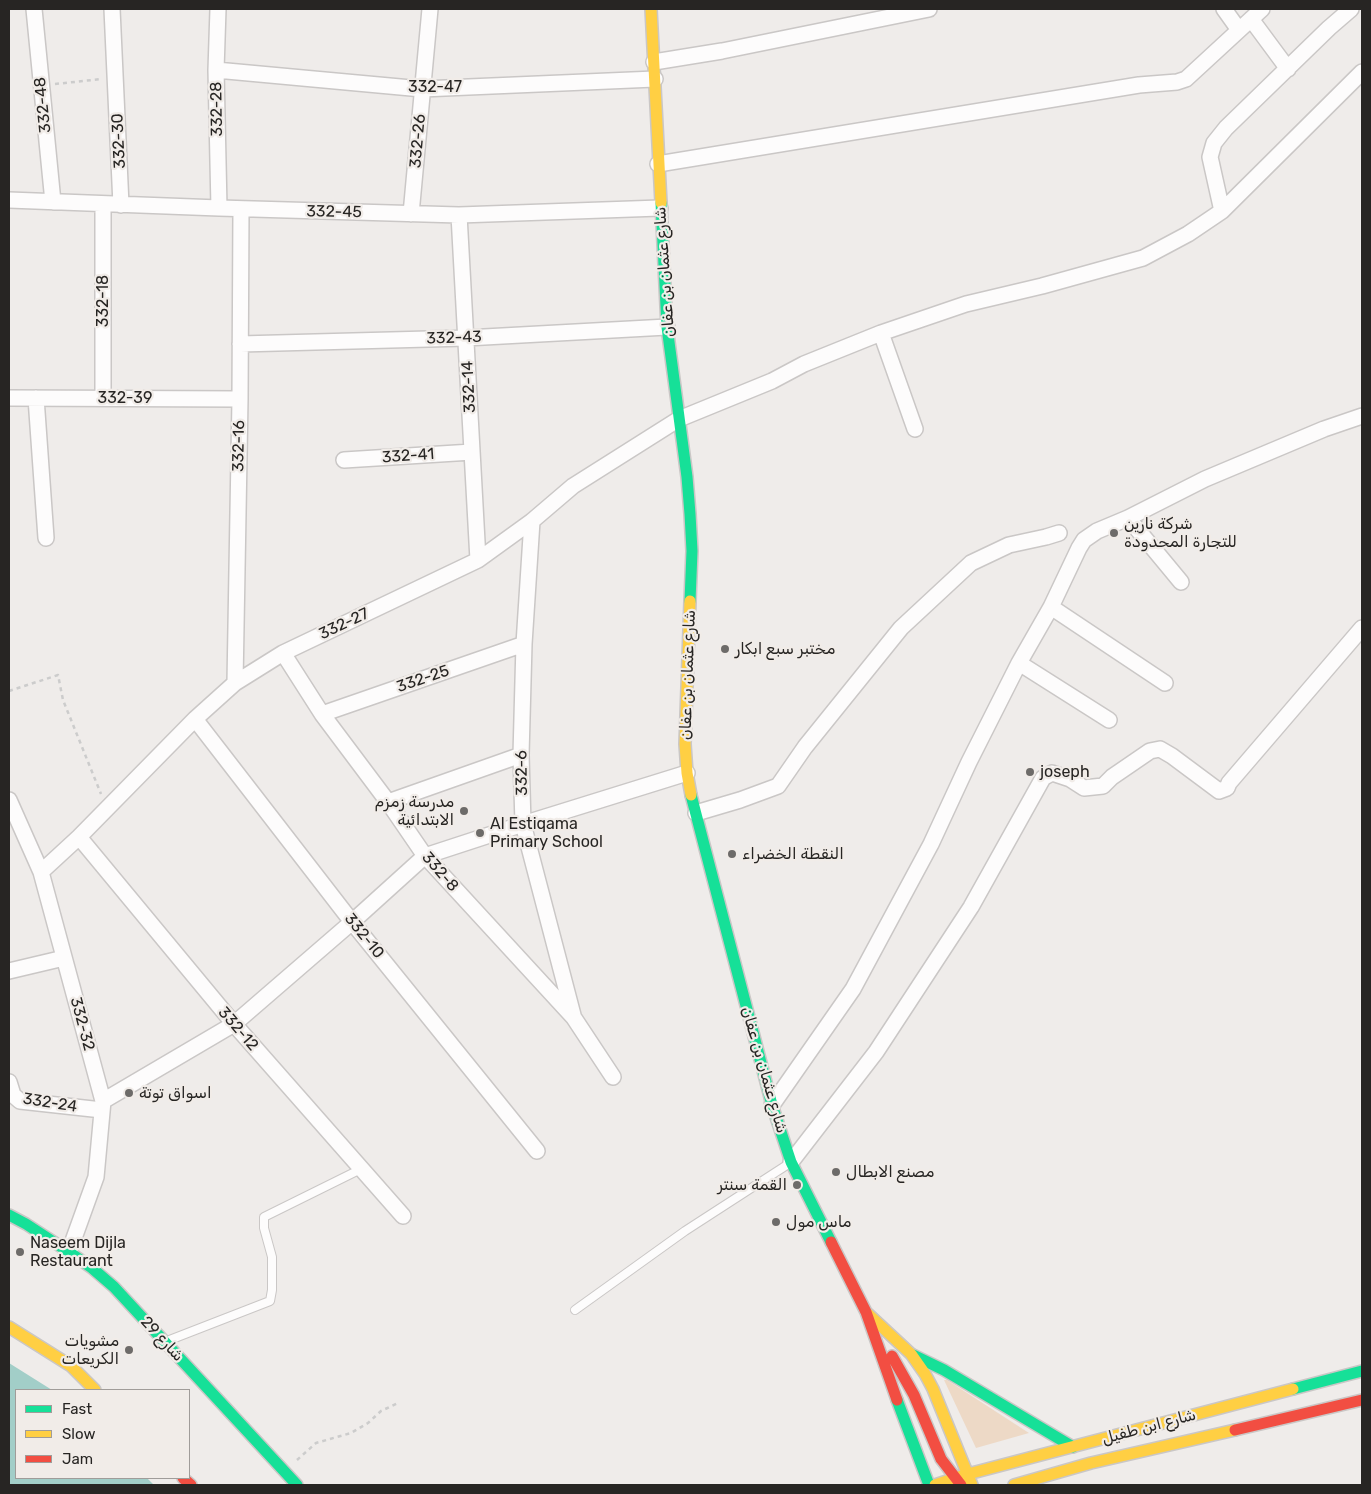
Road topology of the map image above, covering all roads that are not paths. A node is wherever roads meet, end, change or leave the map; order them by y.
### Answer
1 (34, 9) edge
2 (112, 9) edge
3 (218, 9) edge
4 (430, 9) edge
5 (651, 9) edge
6 (929, 9) edge
7 (1224, 9) edge
8 (1351, 9) edge
9 (1256, 14) edge
10 (1239, 30) junction
11 (654, 62) junction
12 (1288, 69) junction
13 (216, 70) junction
14 (655, 79) junction
15 (1359, 82) edge
16 (422, 89) junction
17 (658, 164) junction
18 (9, 200) edge
19 (53, 202) junction
20 (103, 204) junction
21 (122, 205) junction
22 (219, 208) junction
23 (660, 208) junction
24 (241, 209) junction
25 (1222, 211) junction
26 (411, 214) junction
27 (459, 214) junction
28 (667, 327) junction
29 (881, 333) junction
30 (466, 338) junction
31 (240, 344) junction
32 (9, 398) edge
33 (36, 398) junction
34 (103, 398) junction
35 (240, 399) junction
36 (1362, 416) edge
37 (680, 419) junction
38 (915, 429) dead end
39 (472, 452) junction
40 (344, 460) dead end
41 (1128, 518) junction
42 (532, 521) junction
43 (1059, 533) dead end
44 (46, 538) dead end
45 (478, 560) junction
46 (1181, 582) dead end
47 (1051, 606) junction
48 (1362, 628) edge
49 (524, 644) junction
50 (283, 653) junction
51 (1019, 662) junction
52 (235, 682) junction
53 (1165, 683) dead end
54 (322, 714) junction
55 (195, 719) junction
56 (1109, 720) dead end
57 (521, 755) junction
58 (687, 773) junction
59 (9, 800) edge
60 (388, 802) junction
61 (696, 813) junction
62 (524, 824) junction
63 (78, 837) junction
64 (425, 856) junction
65 (41, 872) junction
66 (352, 922) junction
67 (64, 958) junction
68 (9, 971) edge
69 (574, 1018) junction
70 (234, 1024) junction
71 (613, 1077) dead end
72 (9, 1082) edge
73 (102, 1105) junction
74 (772, 1105) junction
75 (536, 1151) dead end
76 (791, 1162) junction
77 (361, 1169) junction
78 (9, 1215) edge
79 (403, 1216) dead end
80 (69, 1252) junction
81 (575, 1310) dead end
82 (866, 1312) junction
83 (9, 1327) edge
84 (165, 1342) junction
85 (911, 1354) junction
86 (1362, 1371) edge
87 (94, 1389) edge
88 (1362, 1400) edge
89 (1073, 1447) junction
90 (1092, 1463) junction
91 (1079, 1478) dead end
92 (970, 1480) edge
93 (958, 1482) edge
94 (297, 1485) edge
95 (929, 1485) edge
96 (935, 1485) edge
97 (1014, 1485) edge

1 - 19 street, 332-48
2 - 21 street, 332-30
3 - 13 street, 332-28
4 - 16 street, 332-26
5 - 11 street, شارع عثمان بن عفان
6 - 11 street
7 - 10 street
8 - 12 street
9 - 10 street
9 - 12 street
10 - 17 street
11 - 14 street, شارع عثمان بن عفان
12 - 25 street
13 - 16 street, 332-47
13 - 22 street, 332-28
14 - 16 street, 332-47
14 - 17 street, شارع عثمان بن عفان
15 - 25 street, 332-27
16 - 26 street, 332-26
17 - 23 street, شارع عثمان بن عفان
18 - 19 street, 332-45
19 - 20 street, 332-45
20 - 21 street, 332-45
20 - 34 street, 332-18
21 - 22 street, 332-45
22 - 24 street, 332-45
23 - 27 street, 332-45
23 - 28 street, شارع عثمان بن عفان
24 - 26 street, 332-45
24 - 31 street, 332-16
25 - 29 street, 332-27
26 - 27 street, 332-45
27 - 30 street, 332-14
28 - 30 street, 332-43
28 - 37 street, شارع عثمان بن عفان
29 - 37 street, 332-27
29 - 38 street
30 - 31 street, 332-43
30 - 39 street, 332-14
31 - 35 street, 332-16
32 - 33 street, 332-39
33 - 34 street, 332-39
33 - 44 street
34 - 35 street, 332-39
35 - 52 street, 332-16
36 - 41 street
37 - 42 street, 332-27
37 - 58 street, شارع عثمان بن عفان
39 - 40 street, 332-41
39 - 45 street, 332-14
41 - 46 street
41 - 47 street
42 - 45 street, 332-27
42 - 49 street, 332-6
43 - 61 street
45 - 50 street, 332-27
47 - 51 street
47 - 53 street
48 - 76 street
49 - 54 street, 332-25
49 - 57 street, 332-6
50 - 52 street, 332-27
50 - 54 street, 332-8
51 - 56 street
51 - 74 street
52 - 55 street, 332-27
54 - 60 street, 332-8
55 - 63 street, 332-27
55 - 66 street, 332-10
57 - 60 street
57 - 62 street, 332-6
58 - 61 street, شارع عثمان بن عفان
58 - 62 street
59 - 65 street, 332-32
60 - 64 street, 332-8
61 - 74 street, شارع عثمان بن عفان
62 - 64 street
62 - 69 street, 332-6
63 - 65 street, 332-27
63 - 70 street, 332-12
64 - 66 street
64 - 69 street, 332-8
65 - 67 street, 332-32
66 - 70 street
66 - 75 street, 332-10
67 - 68 street
67 - 73 street, 332-32
69 - 71 street, 332-8
70 - 73 street
70 - 77 street, 332-12
72 - 73 street, 332-24
73 - 80 street, 332-32
74 - 76 street, شارع عثمان بن عفان
76 - 81 lane
76 - 82 street, شارع عثمان بن عفان
77 - 79 street, 332-12
77 - 84 lane
78 - 80 street, شارع 29
80 - 84 street, شارع 29
82 - 85 street, شارع عثمان بن عفان
82 - 93 street
82 - 95 street, شارع عثمان بن عفان
83 - 87 street
84 - 94 street, شارع 29
85 - 89 street
85 - 92 street, شارع عثمان بن عفان
86 - 89 street, شارع ابن طفيل
88 - 90 street, شارع ابن طفيل
89 - 92 street, شارع ابن طفيل
90 - 91 street
90 - 97 street, شارع ابن طفيل
92 - 93 street, شارع ابن طفيل
93 - 96 street, شارع ابن طفيل

